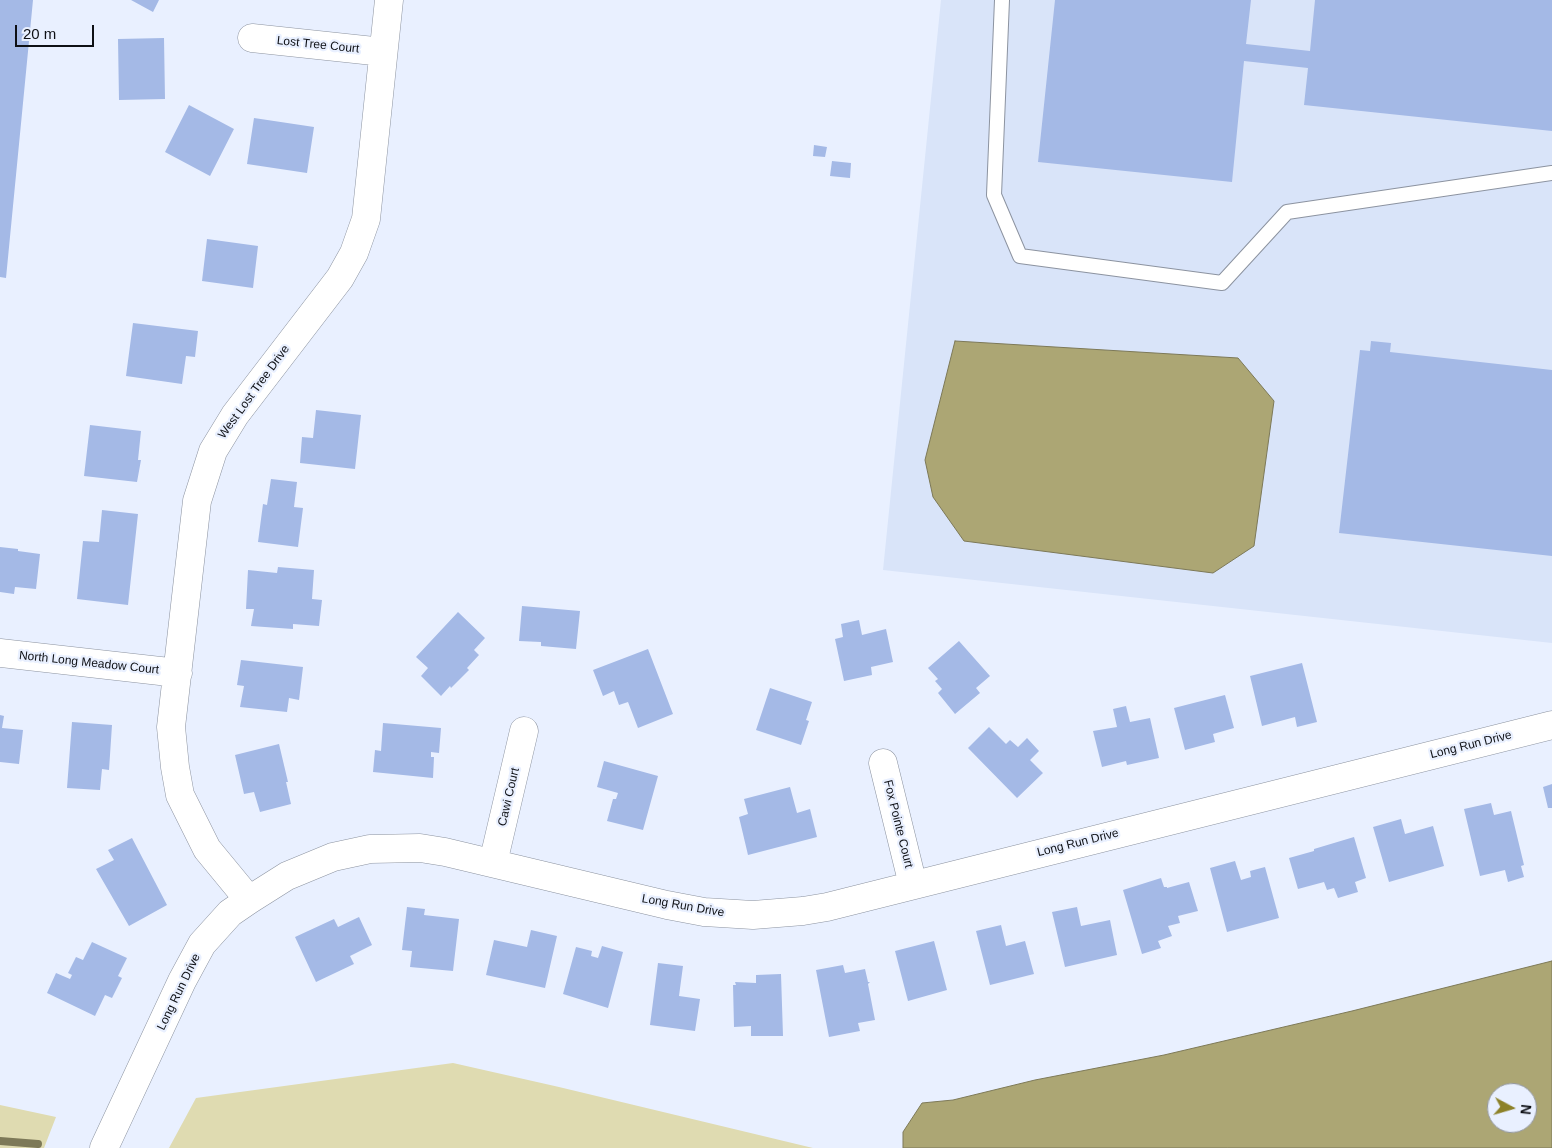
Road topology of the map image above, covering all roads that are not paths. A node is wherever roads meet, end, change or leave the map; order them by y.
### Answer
1 (389, 0) edge
2 (1002, 0) edge
3 (252, 38) dead end
4 (383, 52) junction
5 (1552, 173) edge
6 (0, 653) edge
7 (178, 673) junction
8 (1552, 724) edge
9 (524, 731) dead end
10 (883, 763) dead end
11 (493, 863) junction
12 (913, 885) junction
13 (249, 900) junction
14 (104, 1148) edge

1 - 4 street, West Lost Tree Drive
2 - 5 lane
3 - 4 street, Lost Tree Court
4 - 7 street, West Lost Tree Drive
6 - 7 street, North Long Meadow Court
7 - 13 street, West Lost Tree Drive
8 - 12 street, Long Run Drive
9 - 11 street, Cawi Court
10 - 12 street, Fox Pointe Court
11 - 12 street, Long Run Drive
11 - 13 street, Long Run Drive
13 - 14 street, Long Run Drive

